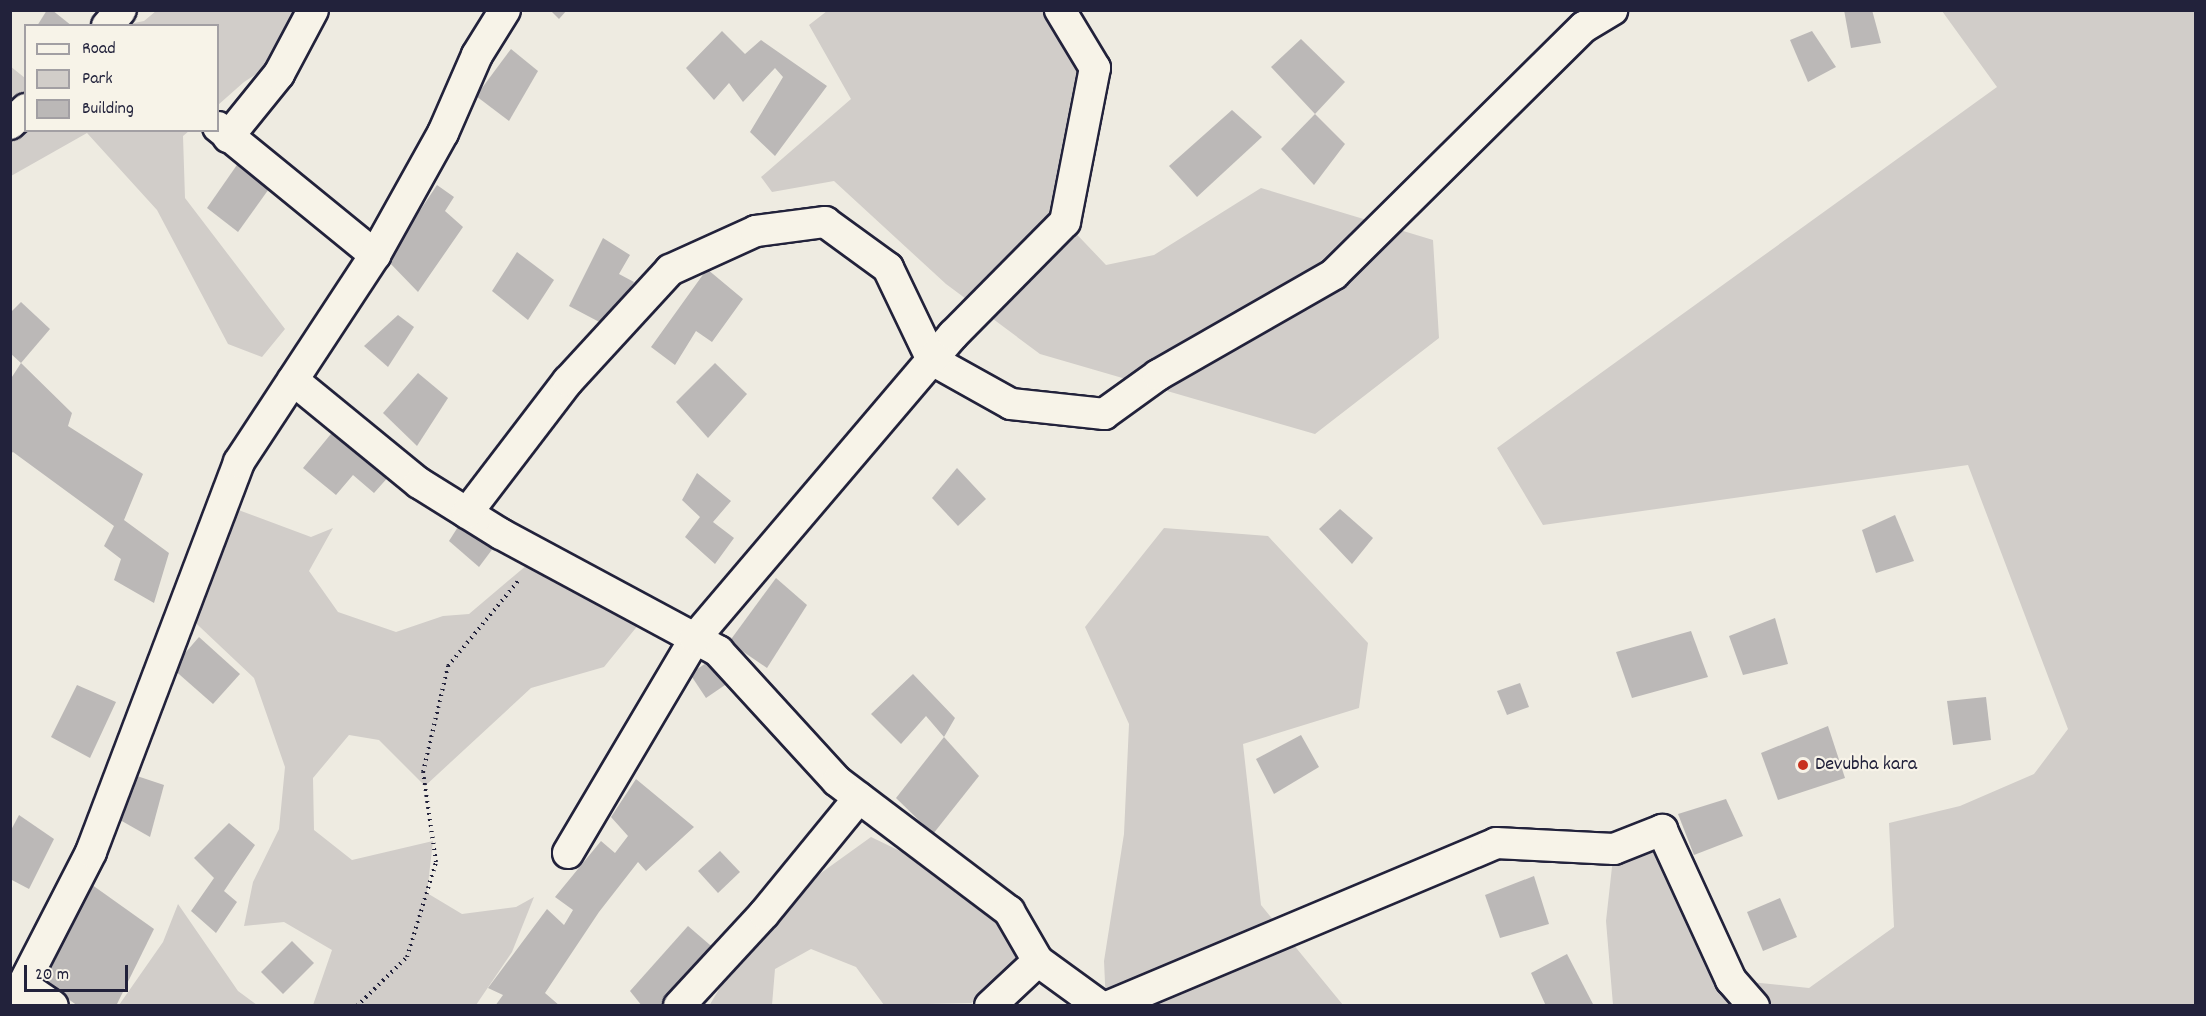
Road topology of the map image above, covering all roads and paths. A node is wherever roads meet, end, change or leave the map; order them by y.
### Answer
1 (121, 10) edge
2 (313, 10) edge
3 (505, 10) edge
4 (1060, 10) edge
5 (1612, 10) edge
6 (109, 24) edge
7 (24, 111) edge
8 (10, 124) edge
9 (223, 132) edge
10 (375, 255) junction
11 (932, 360) junction
12 (293, 380) junction
13 (467, 513) junction
14 (540, 554) junction
15 (696, 638) junction
16 (860, 798) junction
17 (568, 853) dead end
18 (1038, 961) junction
19 (17, 995) edge
20 (53, 1005) edge
21 (357, 1005) edge
22 (679, 1005) edge
23 (990, 1005) edge
24 (1100, 1005) edge
25 (1109, 1005) edge
26 (1754, 1005) edge

1 - 6 street
2 - 9 street
3 - 10 street
4 - 11 street
5 - 11 street
7 - 8 street
9 - 10 street
10 - 12 street
11 - 13 street
11 - 15 street
12 - 13 street
12 - 19 street
13 - 14 street
14 - 15 street
14 - 21 path
15 - 16 street
15 - 17 street
16 - 18 street
16 - 22 street
18 - 23 street
18 - 24 street
19 - 20 street
25 - 26 street

